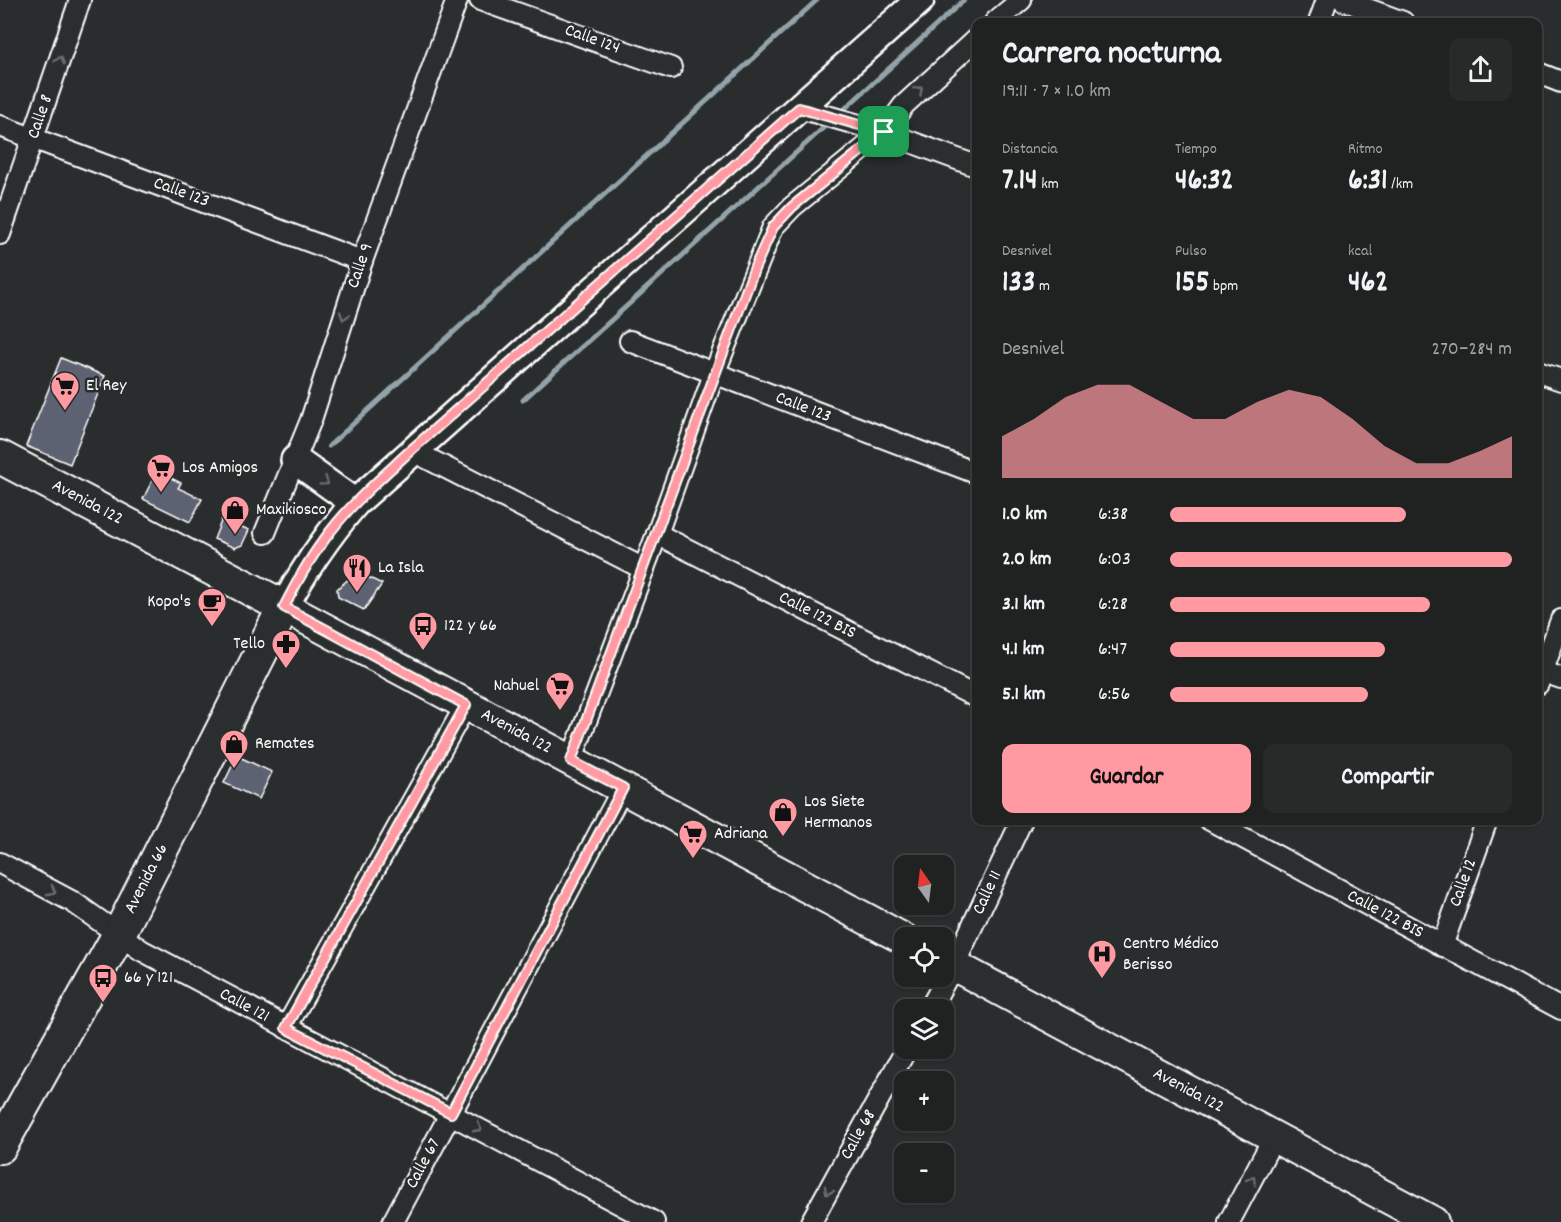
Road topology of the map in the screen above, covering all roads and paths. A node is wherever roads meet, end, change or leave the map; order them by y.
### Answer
1 (80, 0) edge
2 (457, 0) edge
3 (480, 0) edge
4 (920, 0) edge
5 (1021, 0) edge
6 (1327, 0) edge
7 (1343, 0) edge
8 (1000, 18) edge
9 (1320, 18) edge
10 (1392, 18) edge
11 (972, 43) edge
12 (671, 68) dead end
13 (1542, 75) edge
14 (1561, 82) edge
15 (811, 112) junction
16 (0, 126) edge
17 (884, 132) junction
18 (33, 139) junction
19 (972, 165) edge
20 (0, 234) edge
21 (362, 261) junction
22 (630, 341) dead end
23 (1542, 373) edge
24 (714, 374) junction
25 (1561, 380) edge
26 (411, 450) junction
27 (0, 458) edge
28 (295, 460) junction
29 (972, 471) edge
30 (355, 503) junction
31 (266, 533) dead end
32 (657, 534) junction
33 (644, 569) junction
34 (284, 607) junction
35 (1561, 620) edge
36 (1542, 668) edge
37 (1542, 675) edge
38 (1561, 678) edge
39 (972, 695) edge
40 (466, 705) junction
41 (571, 761) junction
42 (623, 788) junction
43 (1019, 825) edge
44 (1219, 825) edge
45 (1485, 825) edge
46 (0, 863) edge
47 (119, 934) junction
48 (894, 934) edge
49 (1442, 945) junction
50 (954, 953) edge
51 (954, 966) edge
52 (1561, 1009) edge
53 (286, 1028) junction
54 (902, 1059) edge
55 (451, 1113) junction
56 (1274, 1137) junction
57 (0, 1147) edge
58 (393, 1222) edge
59 (654, 1222) edge
60 (811, 1222) edge
61 (1229, 1222) edge
62 (1433, 1222) edge

18 -> 1 street, Calle 8
2 - 21 street, Calle 9
3 - 12 street, Calle 124
4 - 15 main road
5 - 8 street
6 - 9 street
7 - 10 street
17 -> 11 street
13 - 14 street
15 - 17 street
15 - 26 main road
16 - 18 street, Calle 123
17 - 19 street
17 - 24 street
18 - 20 street, Calle 8
18 - 21 street, Calle 123
21 -> 28 street, Calle 9
22 - 24 street, Calle 123
23 - 25 street
24 - 29 street, Calle 123
24 - 32 street
26 - 30 main road
26 - 33 street
27 - 34 highway, Avenida 122
28 -> 30 main road
28 - 31 street, Calle 9
30 - 34 main road
32 - 33 street
32 - 39 street, Calle 122 BIS
33 - 41 street
34 - 40 main road, Avenida 122
34 - 47 highway, Avenida 66
35 - 36 street
37 - 38 street
40 - 41 main road, Avenida 122
40 - 53 street
41 - 42 main road, Avenida 122
42 - 48 main road, Avenida 122
42 - 55 street, Calle 67
43 - 50 street, Calle 11
44 - 49 street, Calle 122 BIS
45 - 49 street, Calle 12
46 -> 47 street, Calle 121
47 - 53 street, Calle 121
47 - 57 highway, Avenida 66
49 - 52 street, Calle 122 BIS
51 - 56 main road, Avenida 122
53 - 55 street, Calle 121
54 -> 60 street, Calle 68
55 - 58 street, Calle 67
55 -> 59 street, Calle 121
61 -> 56 street
56 - 62 main road, Avenida 122

